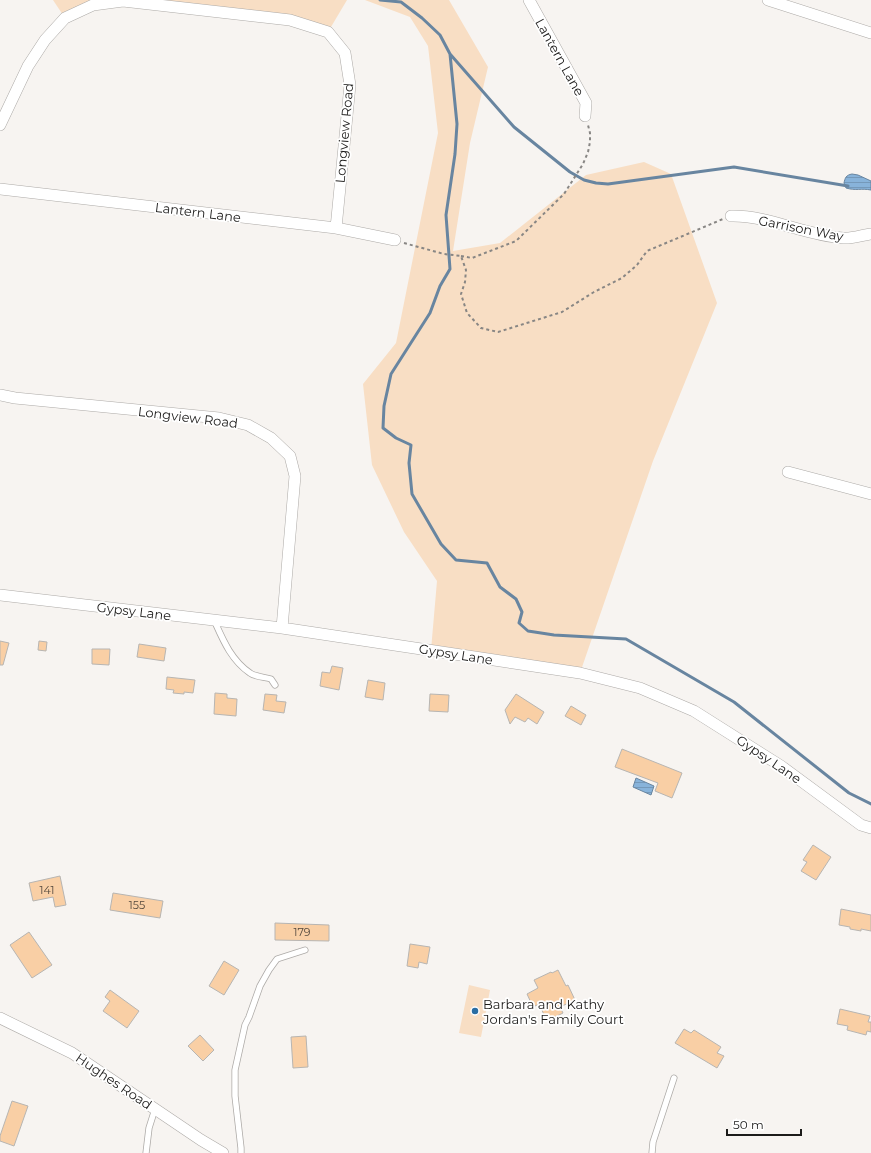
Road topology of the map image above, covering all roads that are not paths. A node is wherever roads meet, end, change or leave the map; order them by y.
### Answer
1 (529, 0) edge
2 (768, 0) edge
3 (871, 33) edge
4 (585, 116) road end
5 (0, 125) edge
6 (0, 189) edge
7 (731, 216) road end
8 (336, 228) junction
9 (871, 234) edge
10 (395, 240) road end
11 (0, 395) edge
12 (788, 472) dead end
13 (871, 494) edge
14 (0, 595) edge
15 (214, 620) junction
16 (282, 628) junction
17 (275, 685) dead end
18 (871, 828) edge
19 (305, 950) dead end
20 (0, 1018) edge
21 (674, 1078) dead end
22 (155, 1109) junction
23 (146, 1153) edge
24 (223, 1153) edge
25 (240, 1153) edge
26 (652, 1153) edge

1 - 4 street, Lantern Lane
2 - 3 street
5 - 8 street, Longview Road
6 - 8 street, Lantern Lane
7 - 9 street, Garrison Way
8 - 10 street, Lantern Lane
11 - 16 street, Longview Road
12 - 13 street
14 - 15 street, Gypsy Lane
15 - 16 street, Gypsy Lane
15 - 17 lane
16 - 18 street, Gypsy Lane
19 - 25 lane
20 - 22 street, Hughes Road
21 - 26 lane
22 - 23 lane
22 - 24 street, Hughes Road

